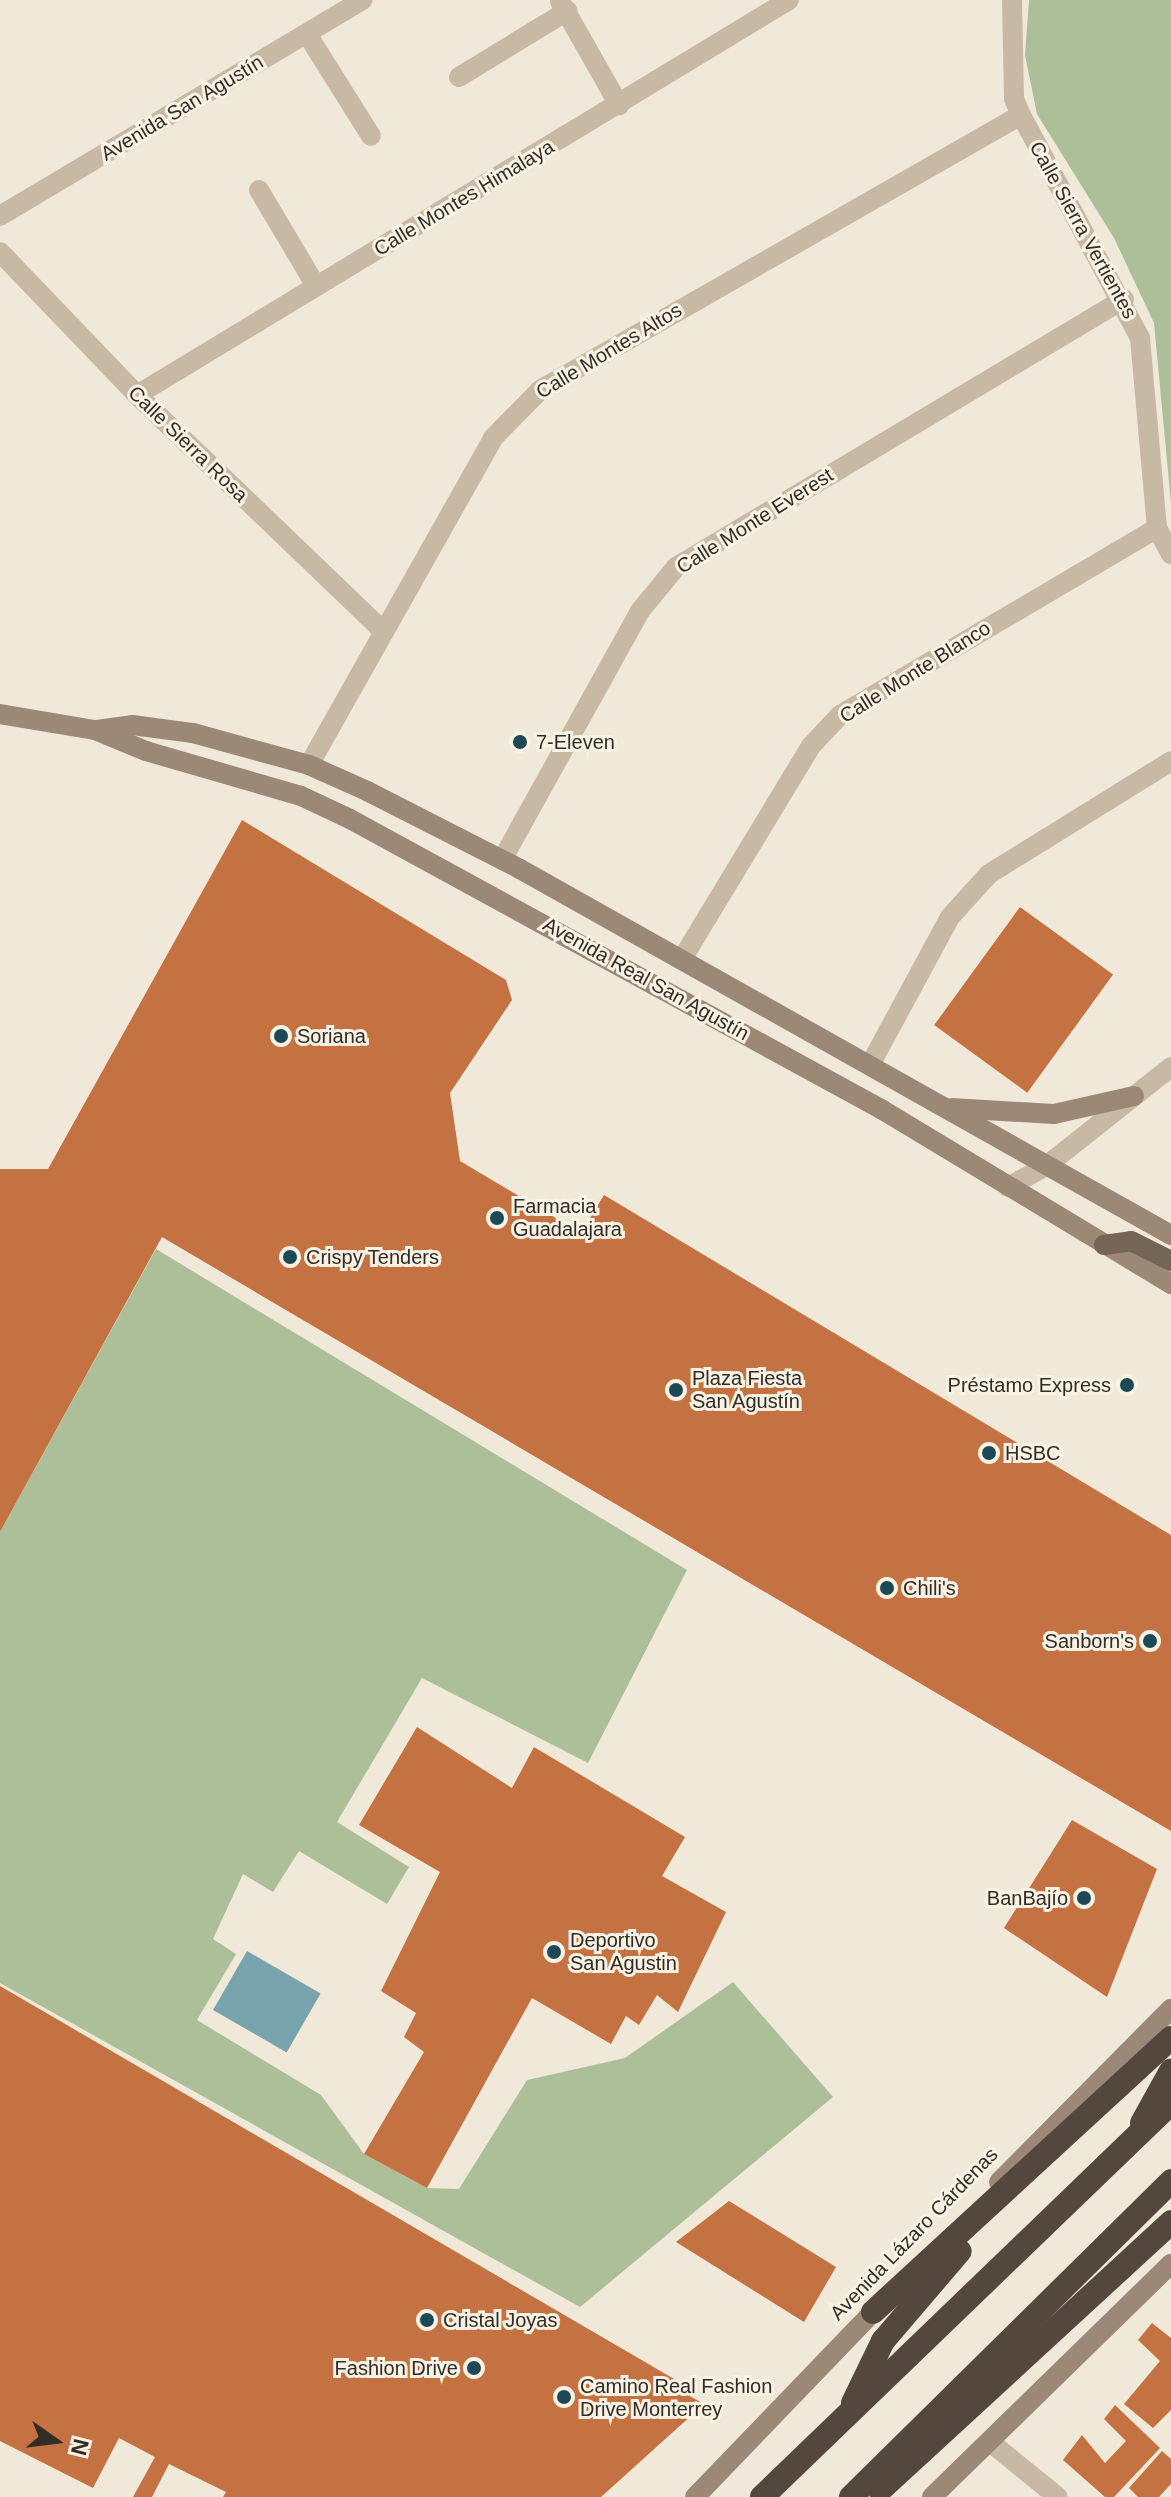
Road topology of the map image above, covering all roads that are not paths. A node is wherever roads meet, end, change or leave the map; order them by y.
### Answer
1 (363, 0) edge
2 (789, 0) edge
3 (1012, 0) edge
4 (563, 5) edge
5 (307, 34) junction
6 (459, 77) dead end
7 (619, 105) junction
8 (1021, 115) junction
9 (371, 136) dead end
10 (259, 190) dead end
11 (0, 216) edge
12 (0, 252) edge
13 (316, 286) junction
14 (1124, 299) junction
15 (137, 395) junction
16 (1157, 528) junction
17 (1171, 554) edge
18 (382, 630) junction
19 (0, 714) edge
20 (95, 730) junction
21 (1171, 761) edge
22 (309, 765) junction
23 (502, 860) junction
24 (682, 959) junction
25 (870, 1065) junction
26 (1171, 1067) edge
27 (1134, 1096) junction
28 (941, 1106) junction
29 (1046, 1166) junction
30 (1008, 1187) junction
31 (1171, 1235) edge
32 (1104, 1245) junction
33 (1171, 1261) edge
34 (1171, 1284) edge
35 (1171, 2009) edge
36 (1171, 2038) edge
37 (1171, 2071) edge
38 (1171, 2103) edge
39 (1137, 2132) junction
40 (1043, 2156) junction
41 (1171, 2181) edge
42 (1171, 2222) edge
43 (1171, 2264) edge
44 (873, 2312) junction
45 (849, 2412) junction
46 (990, 2442) junction
47 (695, 2497) edge
48 (762, 2497) edge
49 (851, 2497) edge
50 (872, 2497) edge
51 (932, 2497) edge
52 (1058, 2497) edge

1 - 5 street, Avenida San Agustín
2 - 7 street, Calle Montes Himalaya
3 - 8 street, Calle Sierra Vertientes
4 - 6 street
4 - 7 street
5 - 9 street
5 - 11 street, Avenida San Agustín
7 - 13 street, Calle Montes Himalaya
8 - 14 street, Calle Sierra Vertientes
8 - 18 street, Calle Montes Altos
10 - 13 street
12 - 15 street, Calle Sierra Rosa
13 - 15 street, Calle Montes Himalaya
14 - 16 street, Calle Sierra Vertientes
14 - 23 street, Calle Monte Everest
15 - 18 street, Calle Sierra Rosa
16 - 17 street, Calle Sierra Vertientes
16 - 24 street, Calle Monte Blanco
18 - 22 street, Calle Montes Altos
19 - 20 main road, Avenida Real San Agustín
20 - 22 main road, Avenida Real San Agustín
20 - 30 main road, Avenida Real San Agustín
21 - 25 street
22 - 23 main road, Avenida Real San Agustín
23 - 24 main road, Avenida Real San Agustín
24 - 25 main road, Avenida Real San Agustín
25 - 28 main road, Avenida Real San Agustín
26 - 27 street
27 - 28 main road
27 - 29 street
28 - 29 main road, Avenida Real San Agustín
29 - 30 street
29 - 31 main road, Avenida Real San Agustín
30 - 32 main road, Avenida Real San Agustín
32 - 33 main road
32 - 34 main road, Avenida Real San Agustín
35 - 44 main road, Avenida Lázaro Cárdenas
36 - 40 highway
37 - 39 highway
38 - 39 highway
39 - 45 highway
40 - 44 highway
40 - 45 highway
41 - 49 highway
42 - 50 highway
43 - 46 main road
44 - 47 main road, Avenida Lázaro Cárdenas
45 - 48 highway
46 - 51 main road
46 - 52 street

